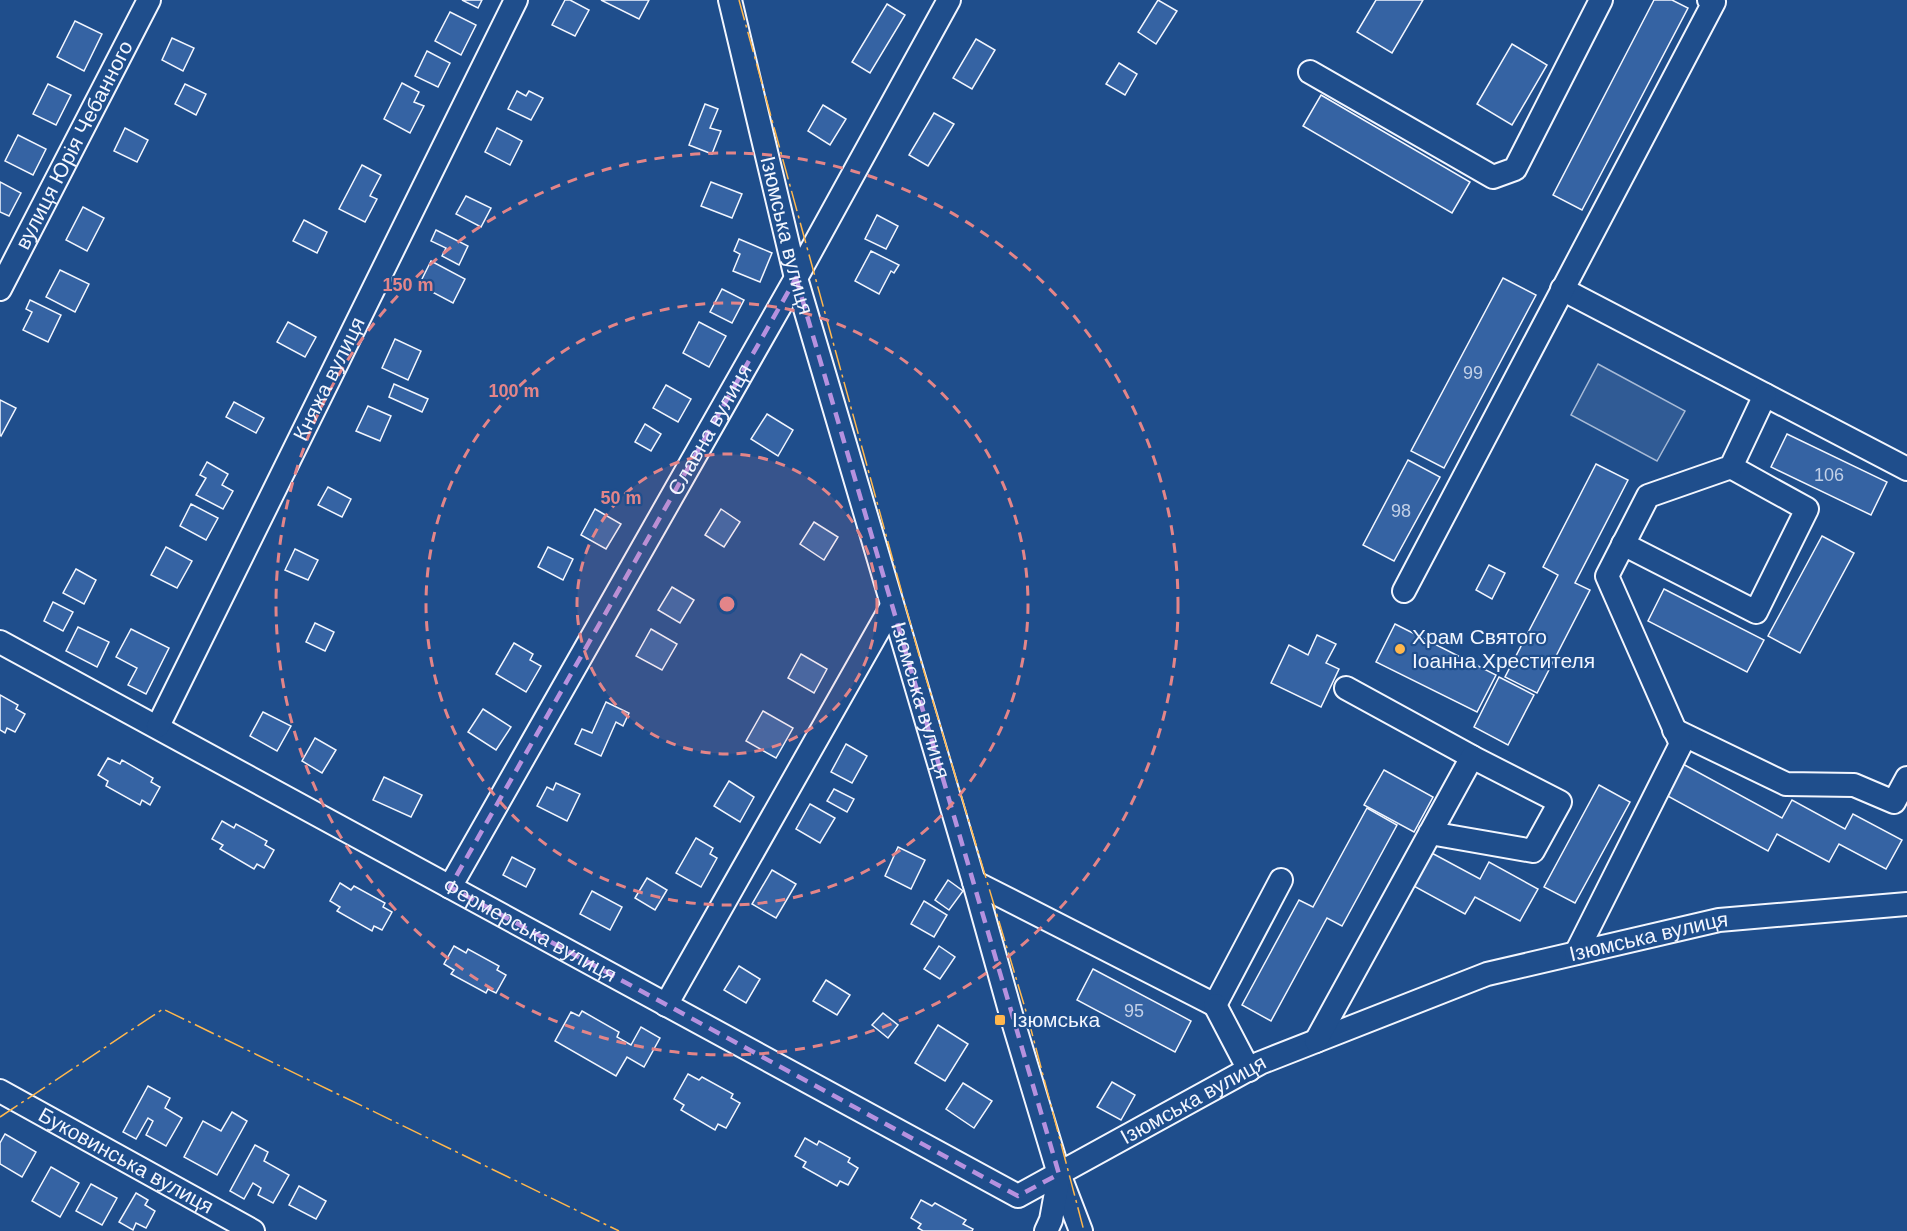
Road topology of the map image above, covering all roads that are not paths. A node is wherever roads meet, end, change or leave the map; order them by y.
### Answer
1 (148, 0) edge
2 (516, 0) edge
3 (730, 0) edge
4 (949, 0) edge
5 (1601, 0) edge
6 (1709, 0) edge
7 (1310, 72) dead end
8 (796, 278) junction
9 (0, 289) edge
10 (1562, 290) junction
11 (1765, 395) junction
12 (1731, 467) junction
13 (1907, 469) edge
14 (1623, 544) junction
15 (1404, 591) dead end
16 (892, 606) junction
17 (0, 642) edge
18 (1346, 688) dead end
19 (158, 726) junction
20 (1674, 729) junction
21 (1473, 757) junction
22 (1907, 778) edge
23 (1430, 833) junction
24 (1281, 880) dead end
25 (974, 882) junction
26 (450, 887) junction
27 (1907, 903) edge
28 (1576, 953) junction
29 (666, 1005) junction
30 (1215, 1005) junction
31 (1316, 1041) junction
32 (1249, 1070) junction
33 (0, 1091) edge
34 (1059, 1174) junction
35 (253, 1231) edge
36 (1046, 1231) edge
37 (1081, 1231) edge

1 - 9 street, вулиця Юрія Чебанного
2 - 19 street, Княжа вулиця
3 - 8 street, Ізюмська вулиця
4 - 8 street, Славна вулиця
5 - 7 street
6 - 10 street
8 - 16 street, Ізюмська вулиця
8 - 26 street, Славна вулиця
10 - 11 street
10 - 15 street
11 - 12 street
11 - 13 street
12 - 14 street
12 - 14 street
14 - 20 street
16 - 25 street, Ізюмська вулиця
16 - 29 street, Ізюмська вулиця
17 - 19 street, Фермерська вулиця
18 - 21 street
19 - 26 street, Фермерська вулиця
20 - 22 street
20 - 28 street
21 - 23 street
21 - 23 street
23 - 31 street
24 - 30 street
25 - 30 street
25 - 34 street, Ізюмська вулиця
26 - 29 street, Фермерська вулиця
27 - 28 street, Ізюмська вулиця
28 - 31 street, Ізюмська вулиця
29 - 34 street, Фермерська вулиця
30 - 32 street
31 - 32 street, Ізюмська вулиця
32 - 34 street, Ізюмська вулиця
33 - 35 street, Буковинська вулиця
34 - 36 street
34 - 37 street

